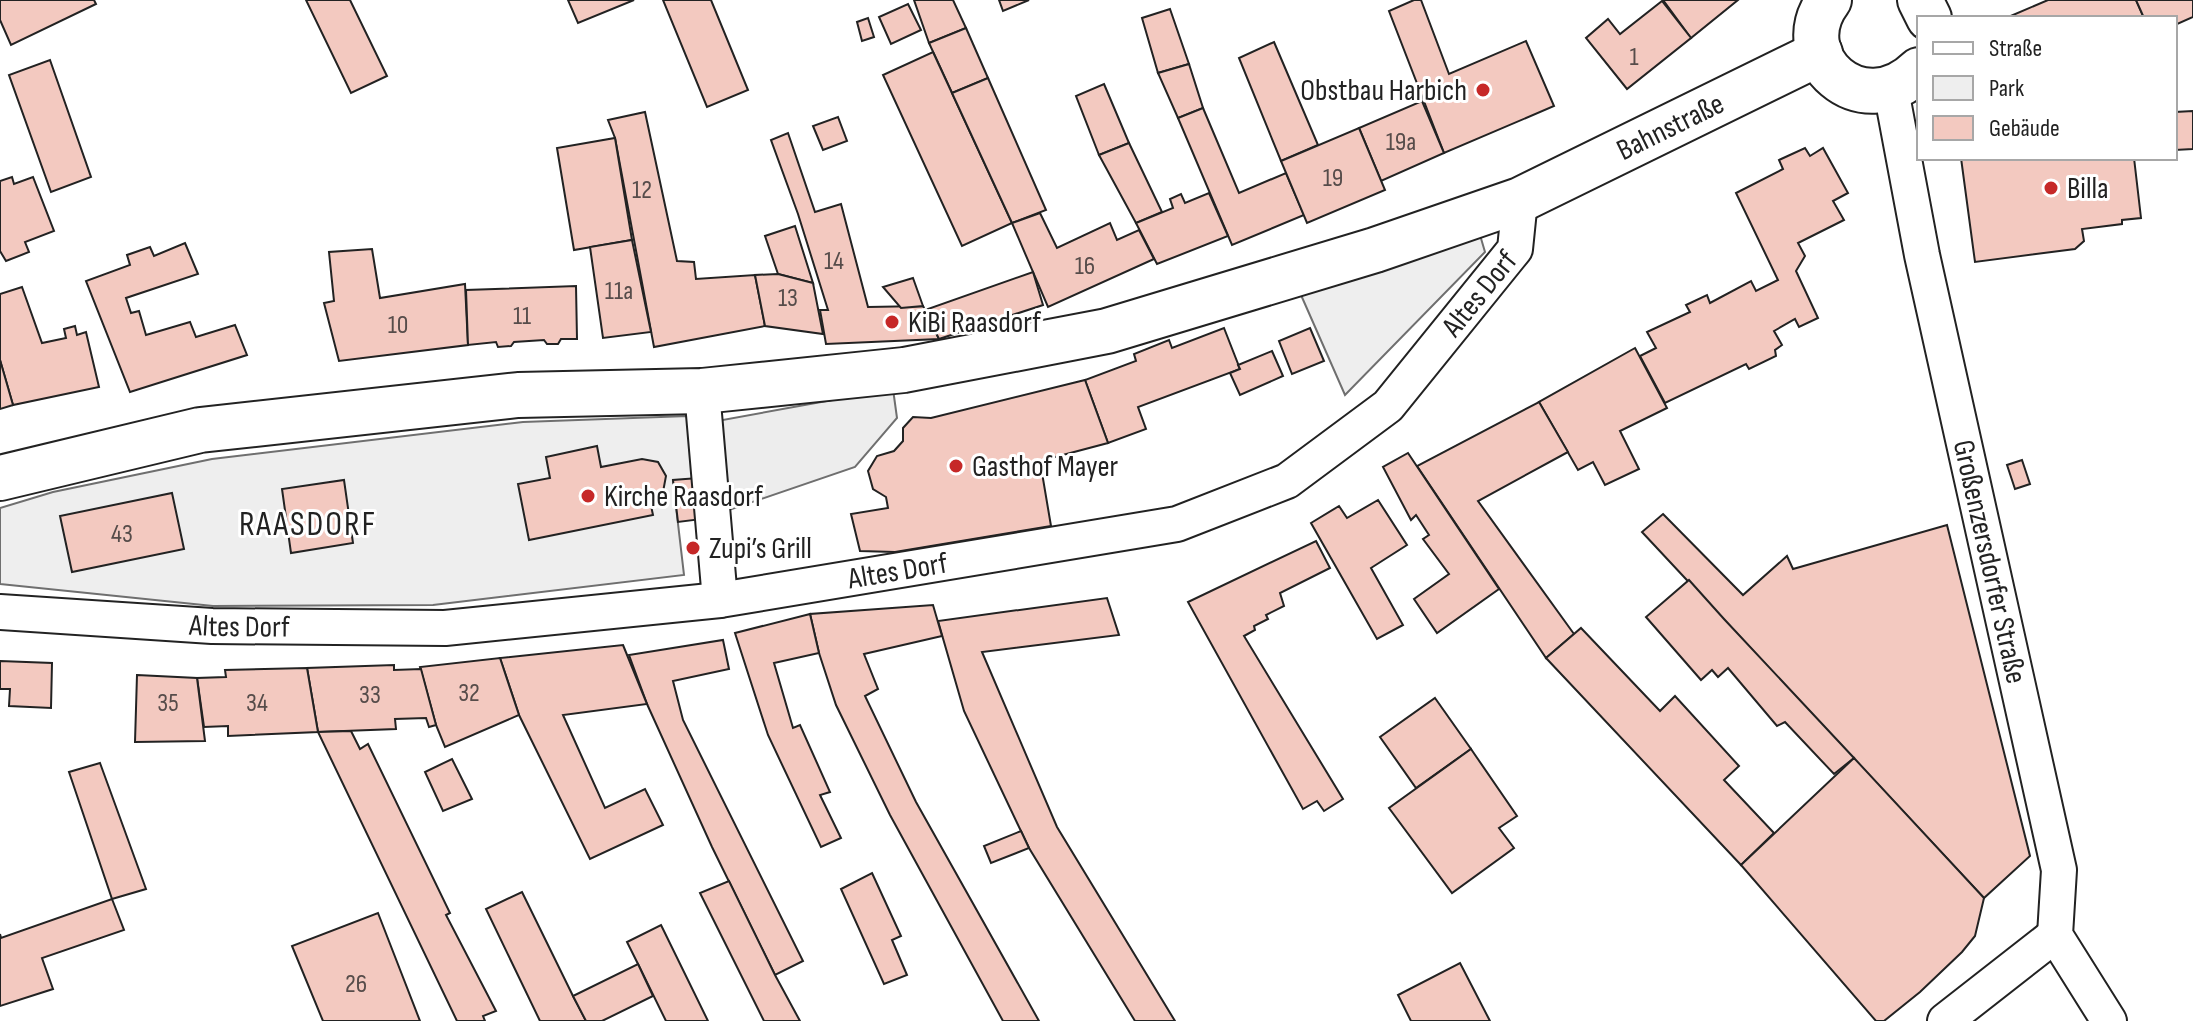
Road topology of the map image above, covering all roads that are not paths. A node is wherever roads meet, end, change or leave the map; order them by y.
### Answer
1 (1829, 0) edge
2 (1820, 53) junction
3 (1905, 80) edge
4 (1520, 200) junction
5 (702, 391) junction
6 (0, 478) edge
7 (720, 600) junction
8 (0, 612) edge
9 (2055, 935) junction
10 (1945, 1021) edge
11 (2109, 1021) edge

1 - 2 main road
2 - 3 main road
2 - 4 main road, Bahnstraße
3 - 9 street, Großenzersdorfer Straße
4 - 5 main road, Altes Dorf
4 - 7 street, Altes Dorf
5 - 6 main road, Altes Dorf
5 - 7 street
7 - 8 street, Altes Dorf
9 - 10 street
9 - 11 street

